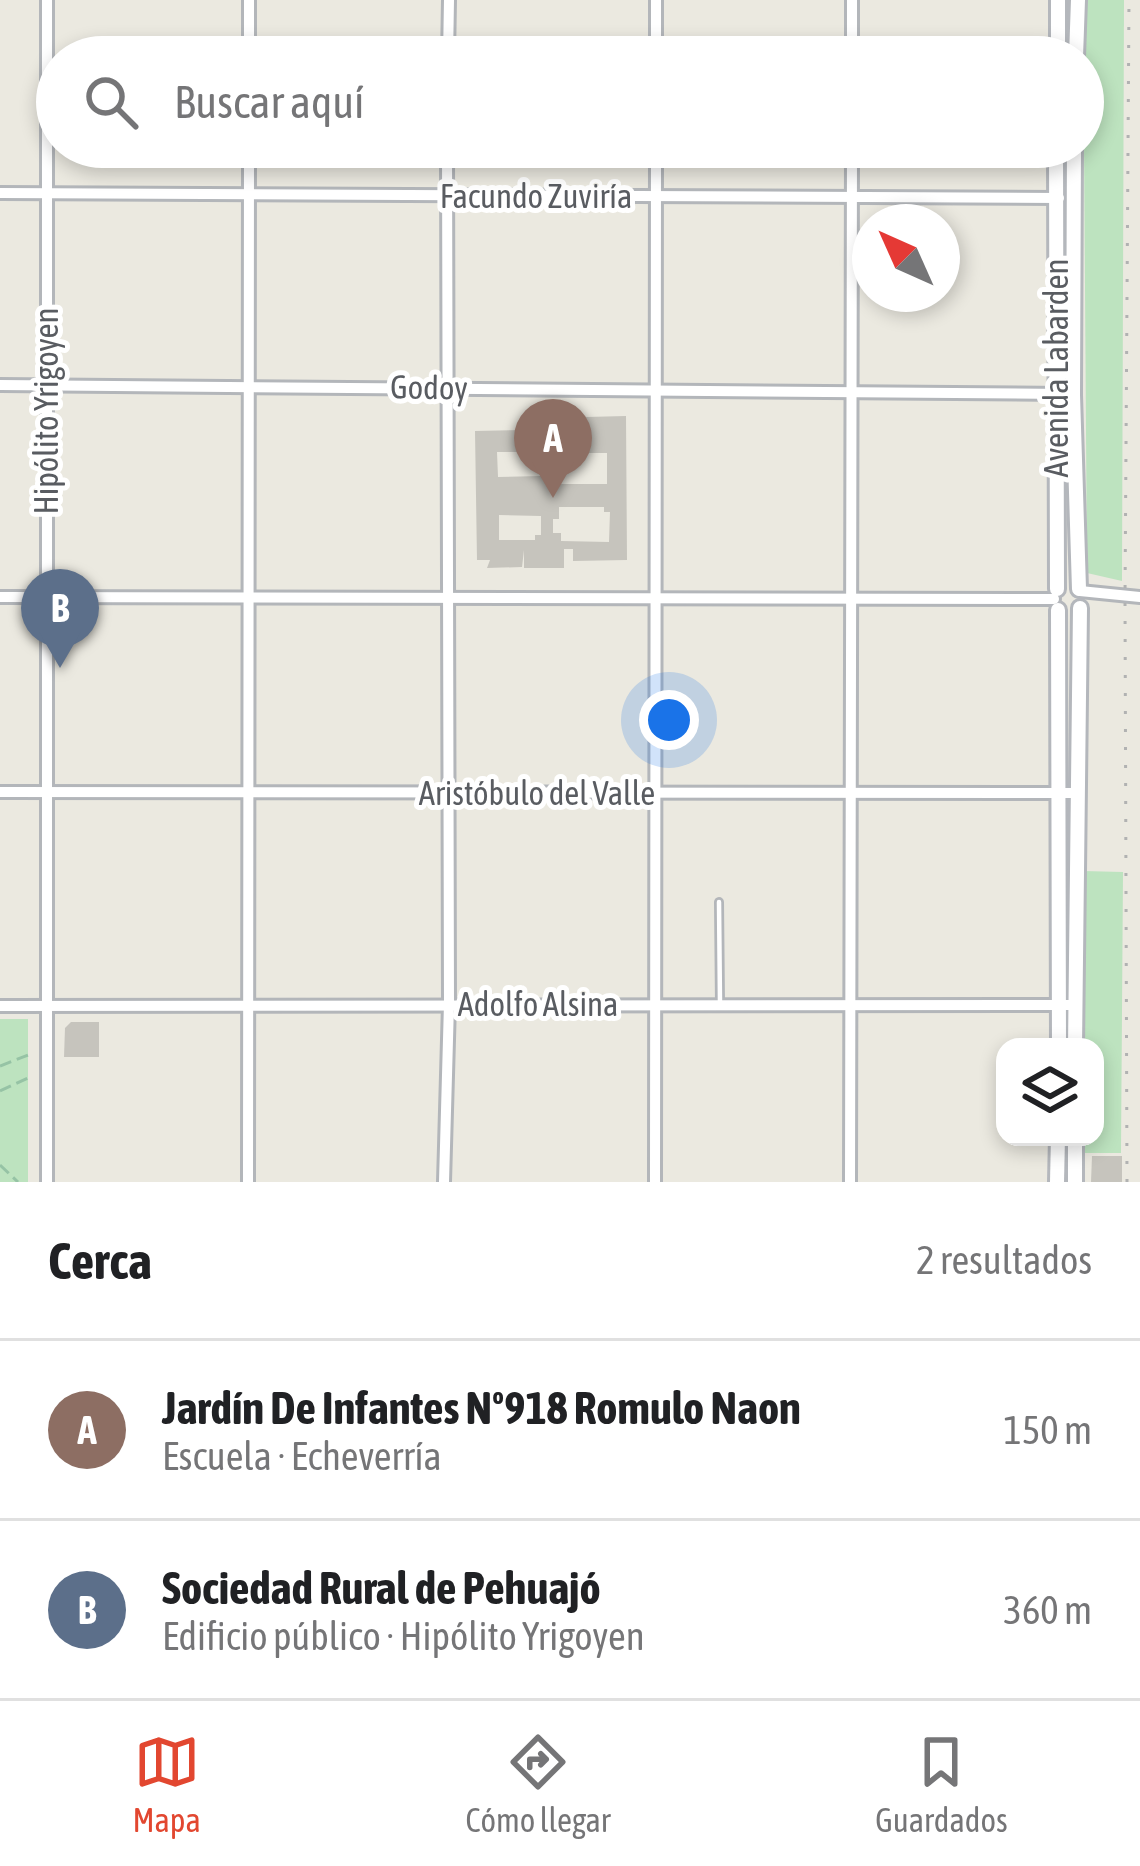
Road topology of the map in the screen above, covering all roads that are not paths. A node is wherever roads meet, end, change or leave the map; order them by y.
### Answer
1 (47, 0) edge
2 (249, 0) edge
3 (449, 0) edge
4 (656, 0) edge
5 (852, 0) edge
6 (1059, 0) edge
7 (1077, 0) edge
8 (47, 36) edge
9 (249, 36) edge
10 (448, 36) edge
11 (656, 36) edge
12 (852, 36) edge
13 (1058, 36) edge
14 (1076, 36) edge
15 (46, 168) edge
16 (248, 168) edge
17 (447, 168) edge
18 (656, 168) edge
19 (852, 168) edge
20 (1056, 168) edge
21 (1074, 168) edge
22 (0, 193) edge
23 (46, 194) junction
24 (248, 194) junction
25 (447, 195) junction
26 (656, 196) junction
27 (851, 197) junction
28 (1055, 198) junction
29 (1073, 198) junction
30 (0, 385) edge
31 (47, 386) junction
32 (249, 386) junction
33 (445, 386) junction
34 (655, 392) junction
35 (850, 392) junction
36 (1065, 394) junction
37 (850, 596) junction
38 (0, 597) edge
39 (44, 597) junction
40 (246, 597) junction
41 (447, 597) junction
42 (656, 597) junction
43 (1140, 597) edge
44 (1056, 599) junction
45 (1080, 599) junction
46 (0, 792) edge
47 (44, 793) junction
48 (247, 793) junction
49 (446, 793) junction
50 (655, 793) junction
51 (1057, 793) junction
52 (1075, 793) junction
53 (850, 794) junction
54 (718, 902) dead end
55 (449, 1004) junction
56 (655, 1004) junction
57 (720, 1004) junction
58 (853, 1004) junction
59 (1068, 1004) junction
60 (250, 1005) junction
61 (0, 1006) edge
62 (44, 1006) junction
63 (1061, 1038) edge
64 (1074, 1038) edge
65 (1058, 1146) edge
66 (1075, 1146) edge
67 (47, 1182) edge
68 (248, 1182) edge
69 (444, 1182) edge
70 (655, 1182) edge
71 (850, 1182) edge
72 (1057, 1182) edge
73 (1075, 1182) edge

1 - 8 street, Hipólito Yrigoyen
2 - 9 street
3 - 10 street
4 - 11 street
5 - 12 street
6 - 7 main road
6 - 13 main road
7 - 14 main road
15 - 23 street, Hipólito Yrigoyen
16 - 24 street
17 - 25 street
18 - 26 street
19 - 27 street
20 - 28 main road, Avenida Labarden
21 - 29 main road, Avenida Labarden
22 - 23 street, Facundo Zuviría
23 - 24 street, Facundo Zuviría
23 - 31 street, Hipólito Yrigoyen
24 - 25 street, Facundo Zuviría
24 - 32 street
25 - 26 street, Facundo Zuviría
25 - 33 street
26 - 27 street, Facundo Zuviría
26 - 34 street
27 - 28 street, Facundo Zuviría
27 - 35 street
28 - 29 street, Facundo Zuviría
28 - 36 main road, Avenida Labarden
29 - 36 main road, Avenida Labarden
30 - 31 street, Godoy
31 - 32 street, Godoy
31 - 39 street, Hipólito Yrigoyen
32 - 33 street, Godoy
32 - 40 street
33 - 34 street, Godoy
33 - 41 street
34 - 35 street, Godoy
34 - 42 street
35 - 36 street, Godoy
35 - 37 street
36 - 44 main road, Avenida Labarden
36 - 45 main road, Avenida Labarden
37 - 42 street
37 - 44 street
37 - 53 street
38 - 39 street
39 - 40 street
39 - 47 street, Hipólito Yrigoyen
40 - 41 street
40 - 48 street
41 - 42 street
41 - 49 street
42 - 50 street
43 - 45 street
44 - 45 main road
44 - 45 main road
44 - 51 main road, Avenida Labarden
45 - 52 main road, Avenida Labarden
46 - 47 street, Aristóbulo del Valle
47 - 48 street, Aristóbulo del Valle
47 - 62 street, Hipólito Yrigoyen
48 - 49 street, Aristóbulo del Valle
48 - 60 street
49 - 50 street, Aristóbulo del Valle
49 - 55 street
50 - 53 street, Aristóbulo del Valle
50 - 56 street
51 - 52 street, Aristóbulo del Valle
51 - 53 street, Aristóbulo del Valle
51 - 59 main road, Avenida Labarden
52 - 59 main road, Avenida Labarden
53 - 58 street
54 - 57 lane
55 - 56 street, Adolfo Alsina
55 - 60 street, Adolfo Alsina
55 - 69 street
56 - 57 street, Adolfo Alsina
56 - 70 street
57 - 58 street, Adolfo Alsina
58 - 59 street, Adolfo Alsina
58 - 71 street
59 - 63 main road, Avenida Labarden
59 - 64 main road, Avenida Labarden
60 - 62 street, Adolfo Alsina
60 - 68 street
61 - 62 street, Adolfo Alsina
62 - 67 street, Hipólito Yrigoyen
65 - 72 main road
66 - 73 main road

